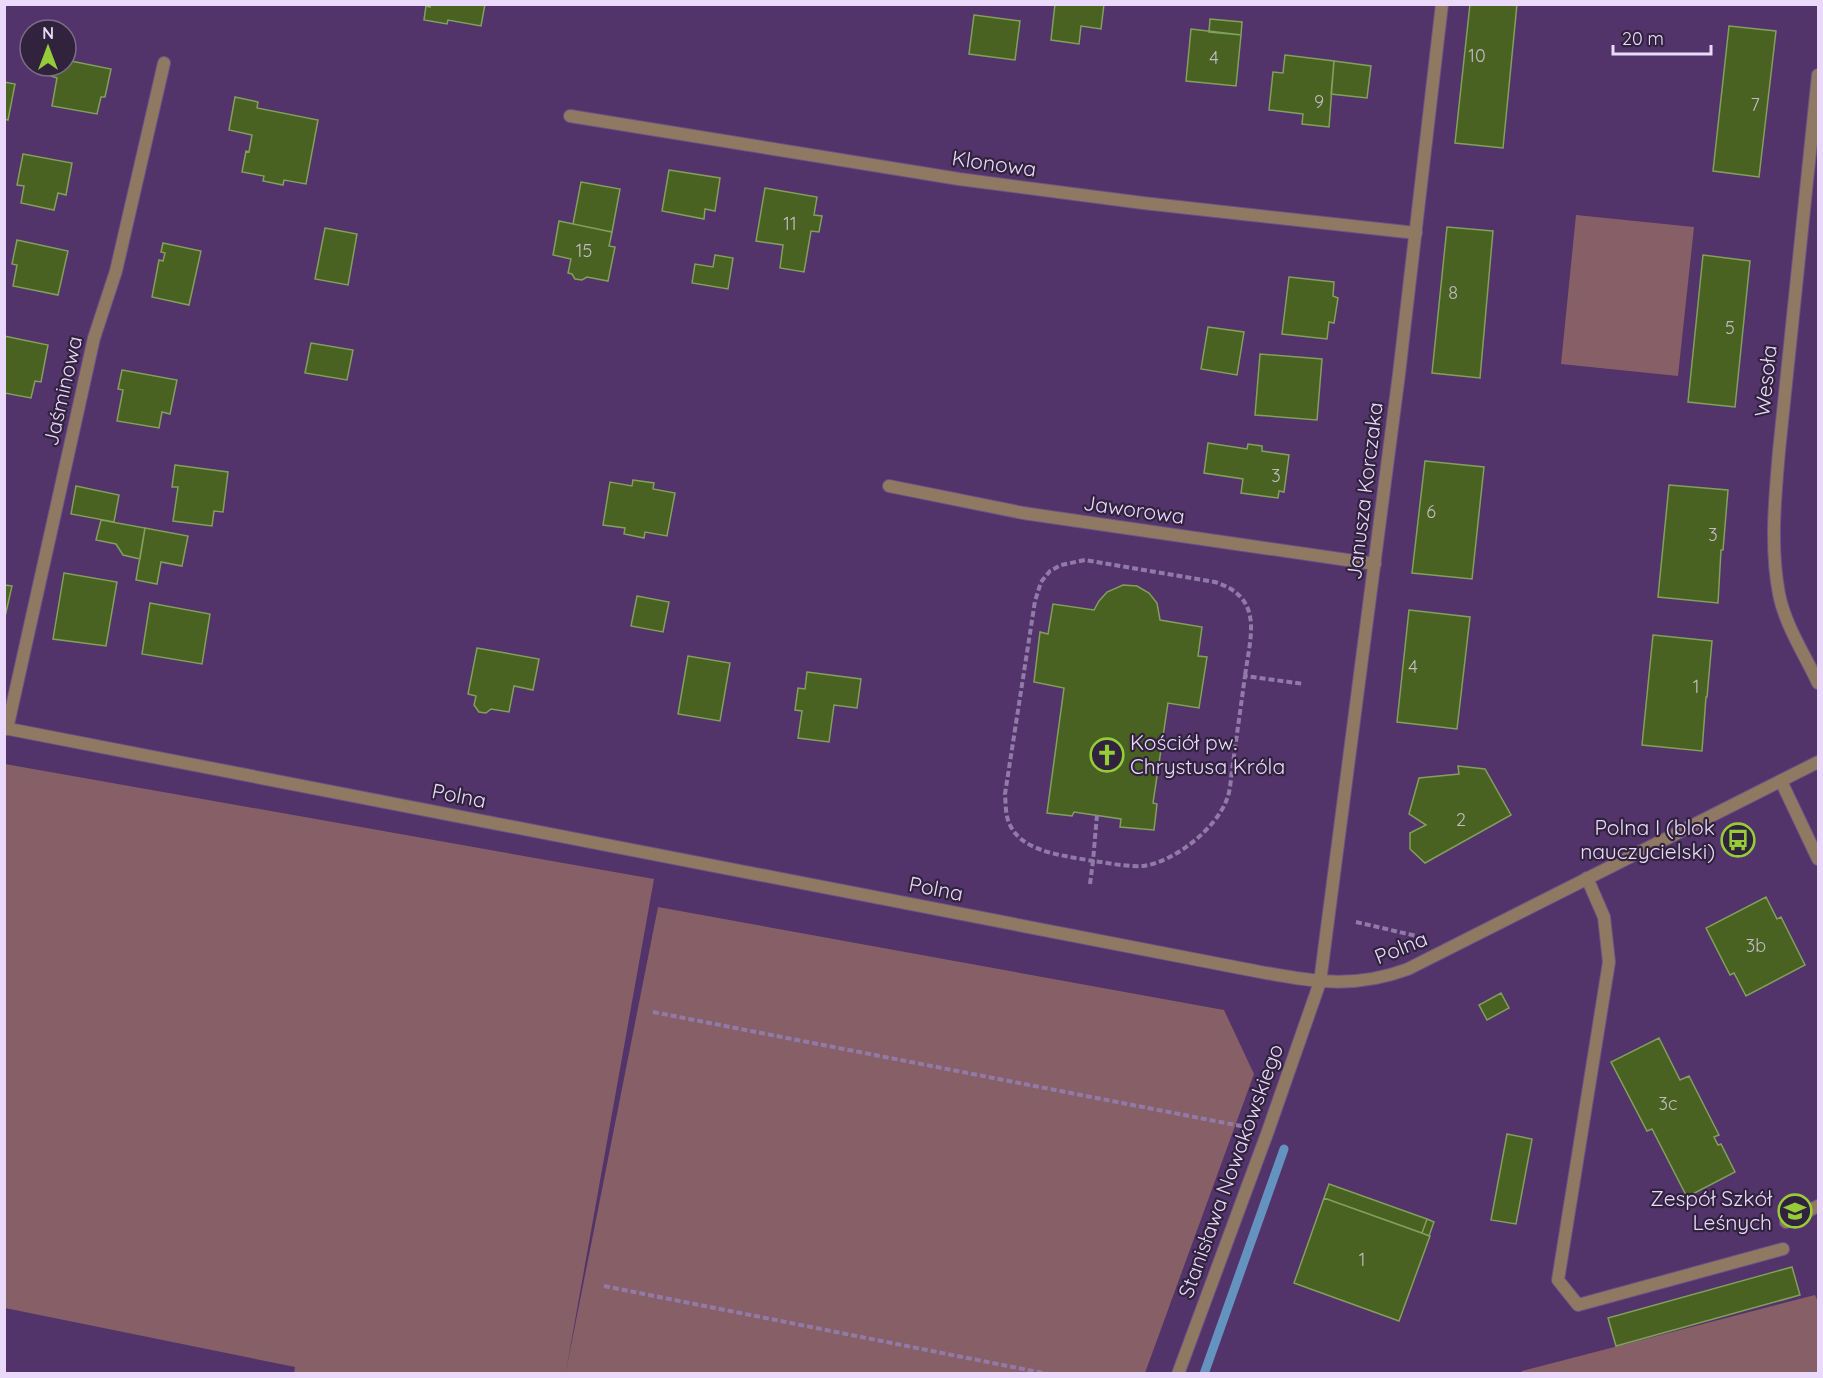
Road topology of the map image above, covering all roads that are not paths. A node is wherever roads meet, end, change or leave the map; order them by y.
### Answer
1 (1442, 4) edge
2 (164, 63) dead end
3 (1818, 75) edge
4 (570, 116) dead end
5 (1416, 233) junction
6 (889, 486) dead end
7 (1375, 564) junction
8 (1818, 683) edge
9 (6, 728) edge
10 (1818, 762) edge
11 (1781, 781) junction
12 (1818, 860) edge
13 (1587, 879) junction
14 (1320, 982) junction
15 (1818, 1206) edge
16 (1786, 1222) dead end
17 (1783, 1248) dead end
18 (1178, 1374) edge

1 - 5 street, Janusza Korczaka
2 - 9 street, Jaśminowa
3 - 8 street, Wesoła
4 - 5 street, Klonowa
5 - 7 street, Janusza Korczaka
6 - 7 street, Jaworowa
7 - 14 street, Janusza Korczaka
9 - 14 street, Polna
10 - 11 street, Polna
11 - 12 street
11 - 13 street, Polna
13 - 14 street, Polna
13 - 17 street
14 - 18 street, Stanisława Nowakowskiego
15 - 16 street

